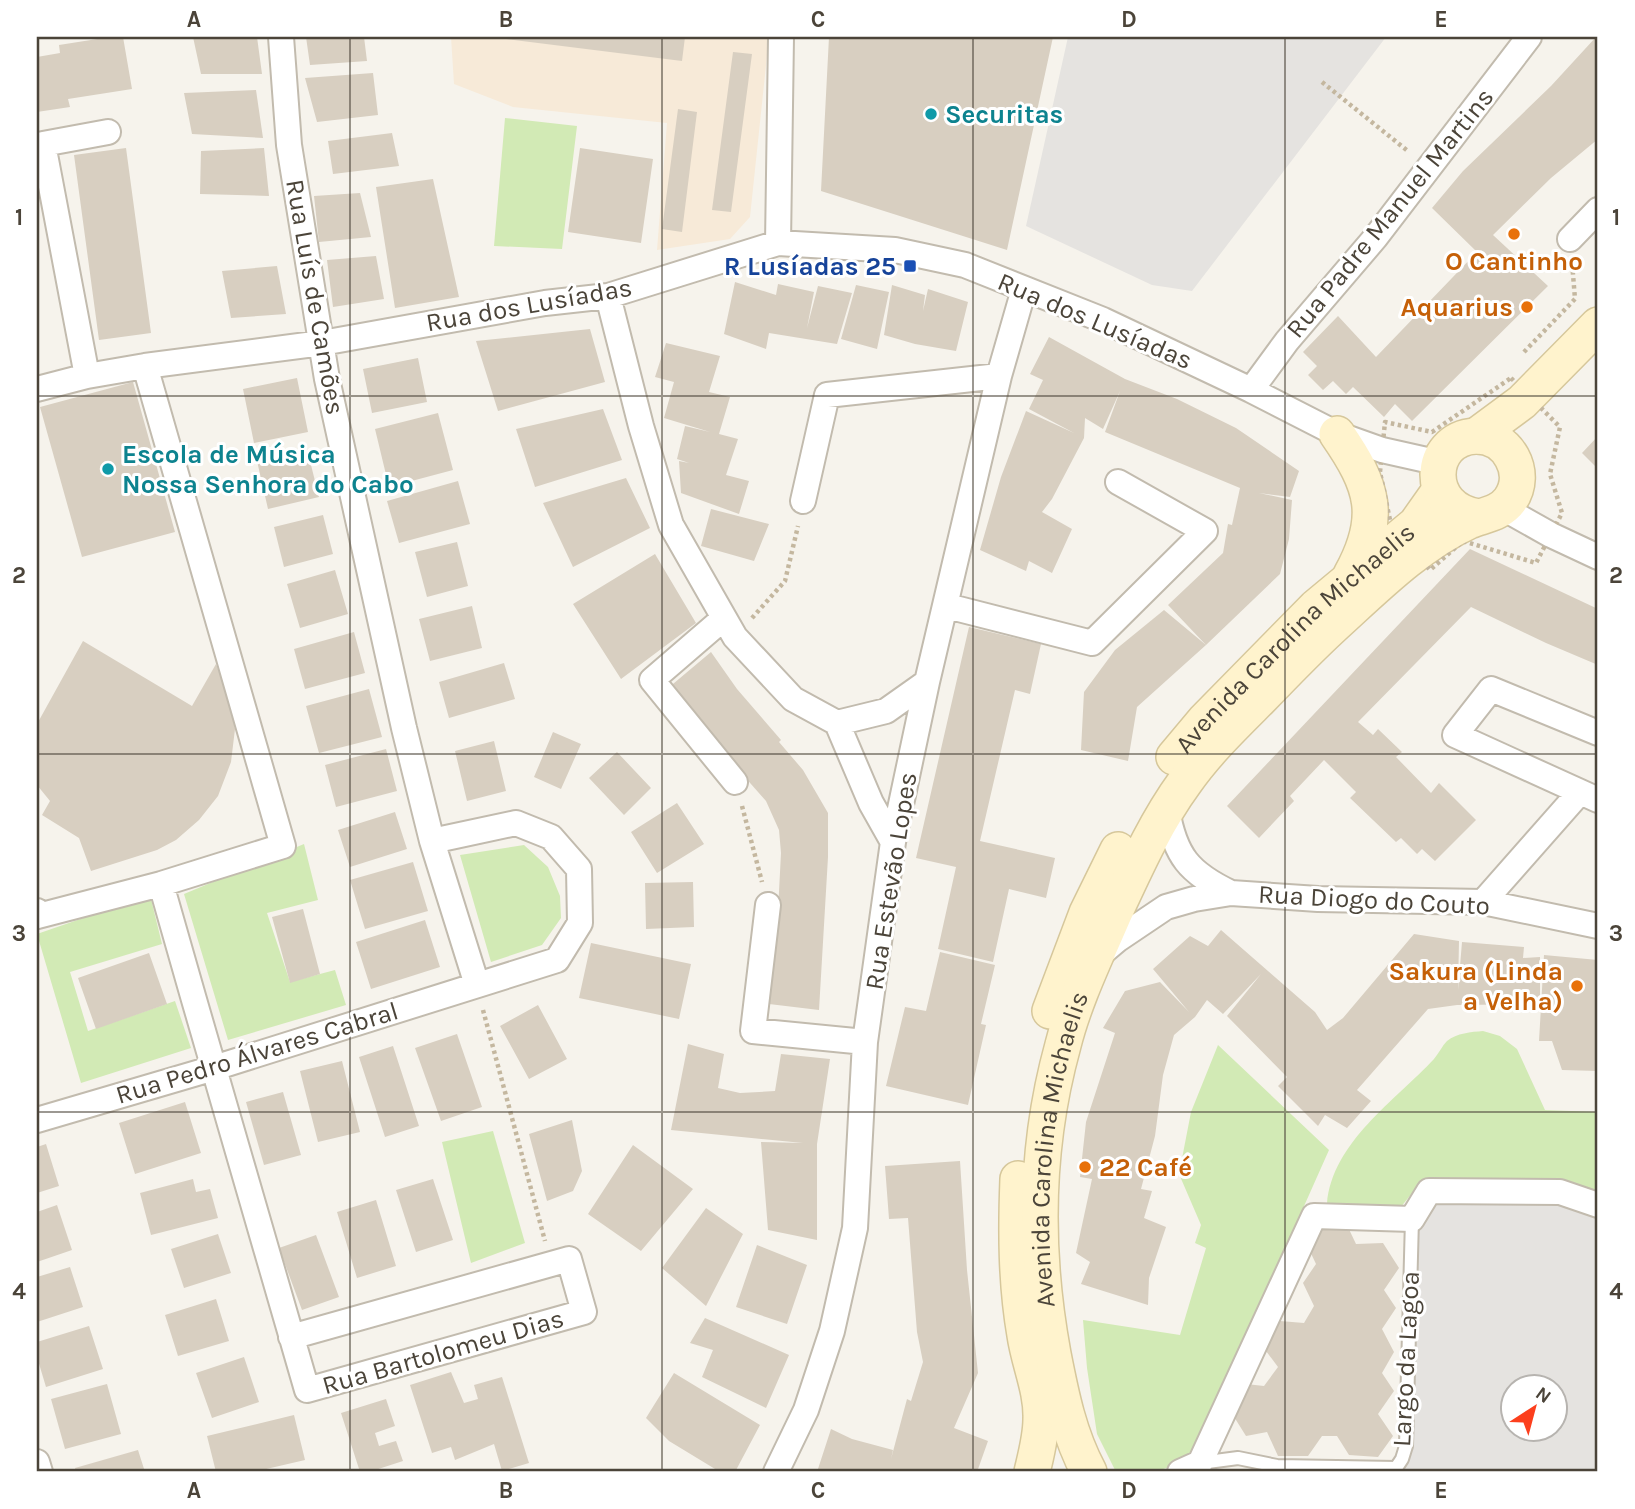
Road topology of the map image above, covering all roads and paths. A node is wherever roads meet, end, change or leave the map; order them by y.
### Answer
1 (281, 37) edge
2 (780, 37) edge
3 (1529, 37) edge
4 (1322, 82) dead end
5 (108, 132) dead end
6 (40, 144) edge
7 (1429, 168) junction
8 (1598, 210) edge
9 (1570, 239) joint
10 (778, 243) junction
11 (1024, 289) junction
12 (608, 296) junction
13 (1598, 326) edge
14 (322, 343) junction
15 (1598, 356) edge
16 (1520, 360) dead end
17 (145, 366) junction
18 (1516, 369) dead end
19 (88, 376) junction
20 (999, 376) junction
21 (1511, 378) dead end
22 (37, 389) edge
23 (1251, 390) junction
24 (1337, 434) junction
25 (1476, 436) junction
26 (1515, 463) junction
27 (1440, 476) junction
28 (1118, 482) dead end
29 (803, 501) joint
30 (1491, 512) junction
31 (1598, 556) edge
32 (1350, 577) junction
33 (947, 606) junction
34 (730, 627) junction
35 (927, 682) junction
36 (837, 723) junction
37 (1598, 733) edge
38 (735, 782) joint
39 (1589, 796) edge
40 (1167, 810) junction
41 (432, 841) junction
42 (893, 842) junction
43 (161, 884) junction
44 (1231, 893) junction
45 (1483, 902) junction
46 (768, 905) joint
47 (37, 911) edge
48 (1598, 926) edge
49 (1095, 958) junction
50 (477, 985) junction
51 (865, 1042) junction
52 (214, 1068) junction
53 (37, 1120) edge
54 (1598, 1205) edge
55 (1412, 1219) junction
56 (551, 1264) junction
57 (291, 1337) junction
58 (37, 1462) edge
59 (1190, 1468) edge
60 (40, 1472) edge
61 (776, 1472) edge
62 (1032, 1472) edge
63 (1046, 1472) edge
64 (1082, 1472) edge
65 (1089, 1472) edge

1 - 14 street, Rua Luís de Camões
2 - 10 street
3 - 7 street, Rua Padre Manuel Martins
4 - 7 path
5 - 6 street
6 - 19 street
7 - 23 street, Rua Padre Manuel Martins
8 - 9 street
9 - 16 path
10 - 11 street, Rua dos Lusíadas
10 - 12 street, Rua dos Lusíadas
11 - 20 street, Rua Estevão Lopes
11 - 23 street, Rua dos Lusíadas
12 - 14 street, Rua dos Lusíadas
12 - 34 street
13 - 25 street, Avenida Carolina Michaelis
14 - 17 street, Rua dos Lusíadas
14 - 41 street, Rua Luís de Camões
15 - 26 street
17 - 19 street, Rua dos Lusíadas
17 - 43 street
18 - 21 path
19 - 22 street, Rua dos Lusíadas
20 - 29 street
20 - 33 street, Rua Estevão Lopes
23 - 24 street, Rua dos Lusíadas
24 - 27 street, Rua dos Lusíadas
24 - 32 street
25 - 26 street
25 - 27 street, Avenida Carolina Michaelis
26 - 30 street
27 - 30 street
27 - 32 street, Avenida Carolina Michaelis
28 - 33 street
29 - 34 path
30 - 31 street
30 - 40 street, Avenida Carolina Michaelis
32 - 62 street, Avenida Carolina Michaelis
33 - 35 street, Rua Estevão Lopes
34 - 36 street
34 - 38 street
35 - 36 street
35 - 42 street, Rua Estevão Lopes
36 - 42 street
37 - 39 street
38 - 46 path
39 - 45 street
40 - 44 street, Rua Diogo do Couto
40 - 49 street, Avenida Carolina Michaelis
41 - 50 street, Rua Luís de Camões
41 - 50 street
42 - 51 street, Rua Estevão Lopes
43 - 47 street
43 - 52 street, Rua Bartolomeu Dias
44 - 45 street, Rua Diogo do Couto
44 - 49 street, Rua Diogo do Couto
45 - 48 street, Rua Diogo do Couto
46 - 51 street
49 - 65 street, Avenida Carolina Michaelis
50 - 52 street, Rua Pedro Álvares Cabral
50 - 56 path
51 - 61 street, Rua Estevão Lopes
52 - 53 street, Rua Pedro Álvares Cabral
52 - 57 street, Rua Bartolomeu Dias
54 - 55 street
55 - 59 street, Largo da Lagoa
55 - 59 lane, Largo da Lagoa
56 - 57 street
56 - 57 street, Rua Bartolomeu Dias
58 - 60 street
63 - 64 street

